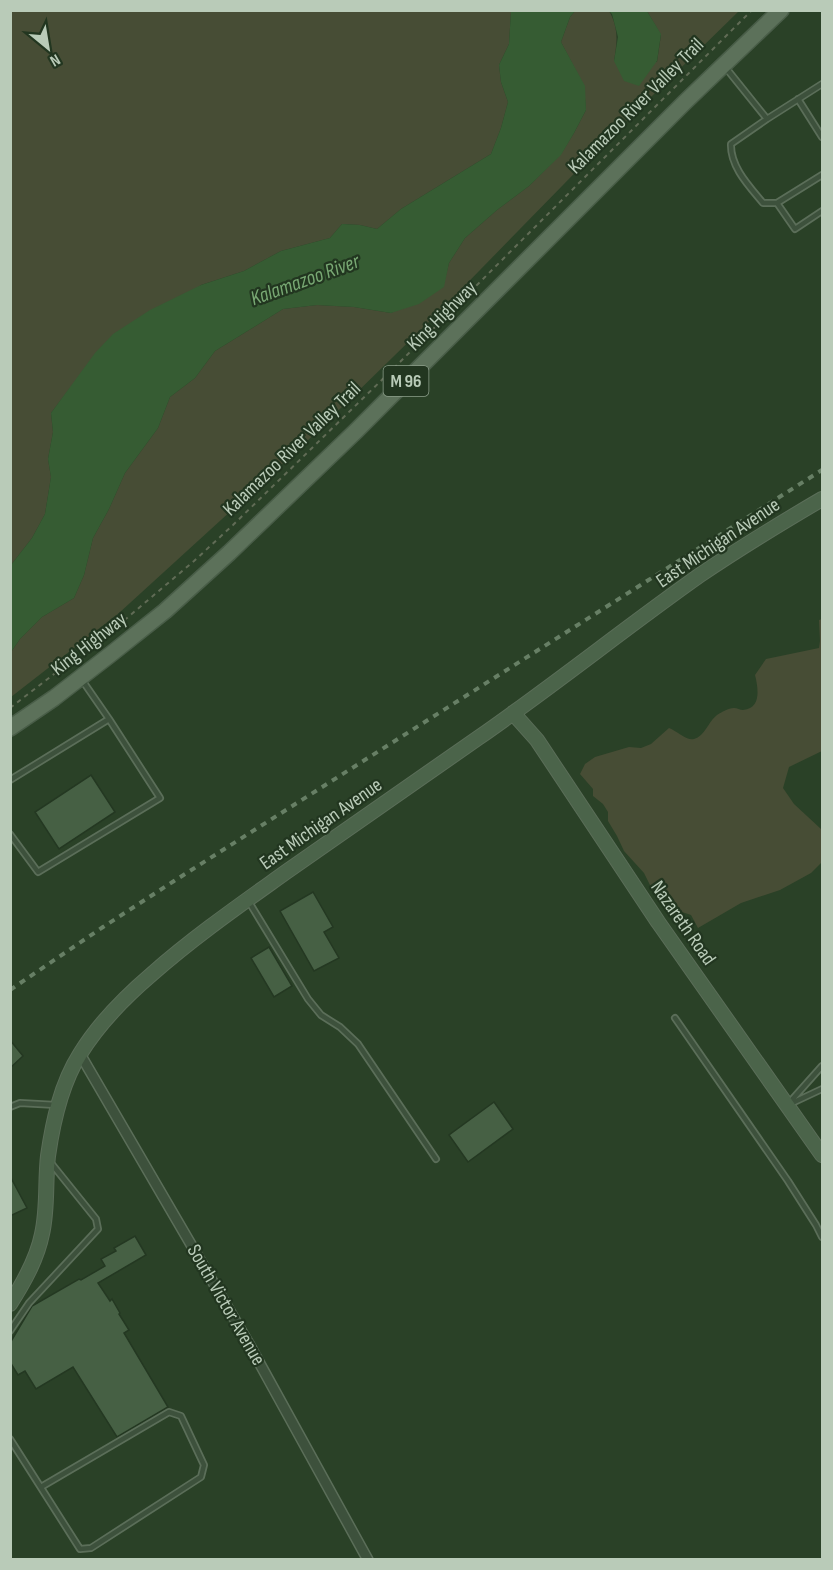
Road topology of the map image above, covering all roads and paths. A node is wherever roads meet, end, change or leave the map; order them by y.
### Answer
1 (752, 10) edge
2 (781, 10) edge
3 (724, 66) junction
4 (822, 84) edge
5 (798, 99) junction
6 (768, 119) junction
7 (822, 137) edge
8 (822, 175) edge
9 (777, 203) junction
10 (822, 211) edge
11 (822, 499) edge
12 (80, 678) junction
13 (10, 708) edge
14 (513, 713) junction
15 (109, 719) junction
16 (10, 728) edge
17 (10, 780) edge
18 (10, 834) edge
19 (247, 900) junction
20 (675, 1018) dead end
21 (80, 1054) junction
22 (822, 1066) edge
23 (822, 1089) edge
24 (59, 1105) junction
25 (787, 1105) junction
26 (10, 1107) edge
27 (822, 1155) edge
28 (48, 1159) junction
29 (436, 1159) dead end
30 (822, 1237) edge
31 (10, 1304) edge
32 (10, 1331) edge
33 (10, 1439) edge
34 (41, 1487) junction
35 (368, 1560) edge

1 - 13 path, Kalamazoo River Valley Trail
2 - 3 main road, King Highway / M 96
3 - 6 lane
3 - 12 main road, King Highway / M 96
4 - 5 lane
5 - 6 lane
5 - 7 lane
6 - 9 lane
8 - 9 lane
9 - 10 lane
11 - 14 street, East Michigan Avenue
12 - 15 lane
12 - 16 main road, King Highway / M 96
14 - 19 street, East Michigan Avenue
14 - 25 street, Nazareth Road
15 - 17 lane
15 - 18 lane
19 - 21 street, East Michigan Avenue
19 - 29 lane
20 - 30 lane
21 - 24 street, East Michigan Avenue
21 - 35 street, South Victor Avenue
22 - 25 lane
23 - 25 lane
24 - 26 lane
24 - 28 street, East Michigan Avenue
25 - 27 street, Nazareth Road
28 - 31 street, East Michigan Avenue
28 - 32 lane
33 - 34 lane
34 - 34 lane

